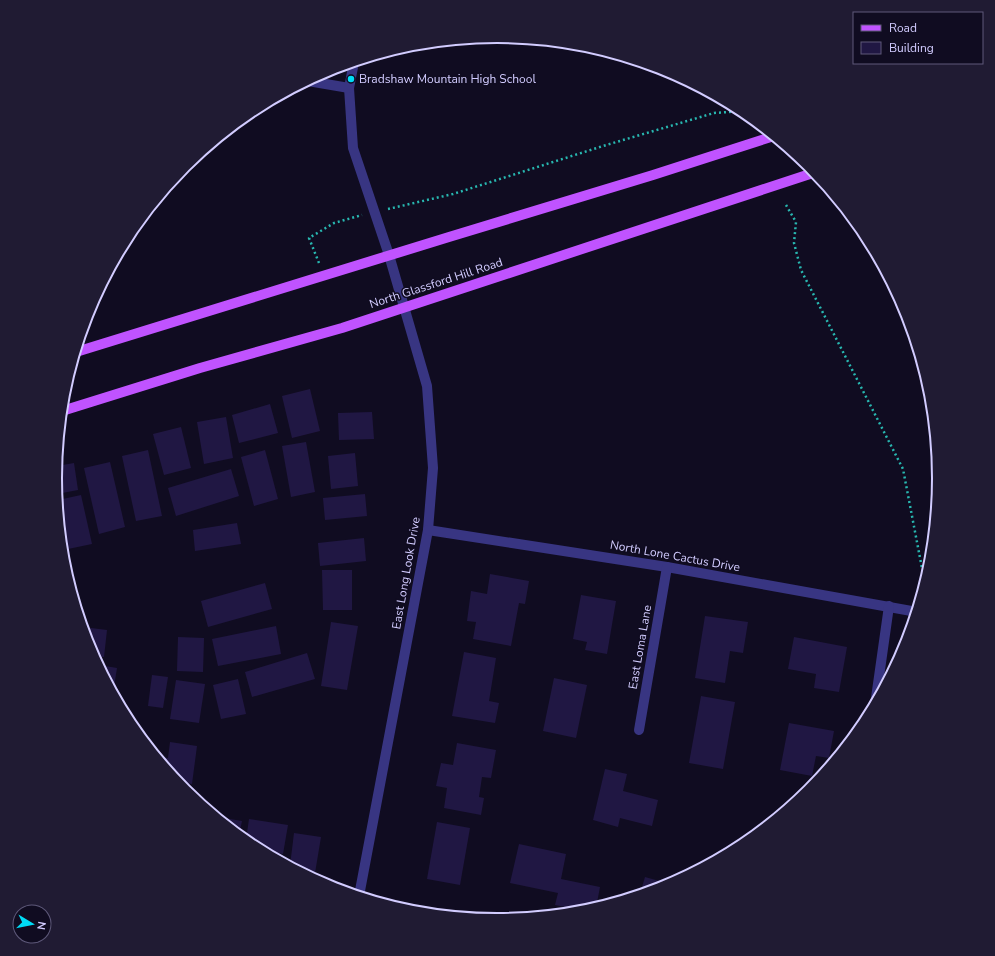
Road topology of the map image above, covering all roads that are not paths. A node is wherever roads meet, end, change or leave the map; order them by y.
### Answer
1 (353, 68) edge
2 (318, 82) edge
3 (349, 88) junction
4 (768, 138) edge
5 (809, 174) edge
6 (389, 255) junction
7 (404, 307) junction
8 (82, 350) edge
9 (68, 409) edge
10 (428, 530) junction
11 (667, 568) junction
12 (889, 606) junction
13 (911, 611) edge
14 (877, 690) edge
15 (639, 730) dead end
16 (360, 891) edge

1 - 3 street, East Long Look Drive
2 - 3 street
3 - 6 street, East Long Look Drive
4 - 6 main road
5 - 7 main road, North Glassford Hill Road
6 - 7 street, East Long Look Drive
6 - 8 main road
7 - 9 main road, North Glassford Hill Road
7 - 10 street, East Long Look Drive
10 - 11 street, North Lone Cactus Drive
10 - 16 street, East Long Look Drive
11 - 12 street, North Lone Cactus Drive
11 - 15 street, East Loma Lane
12 - 13 street, North Lone Cactus Drive
12 - 14 street

